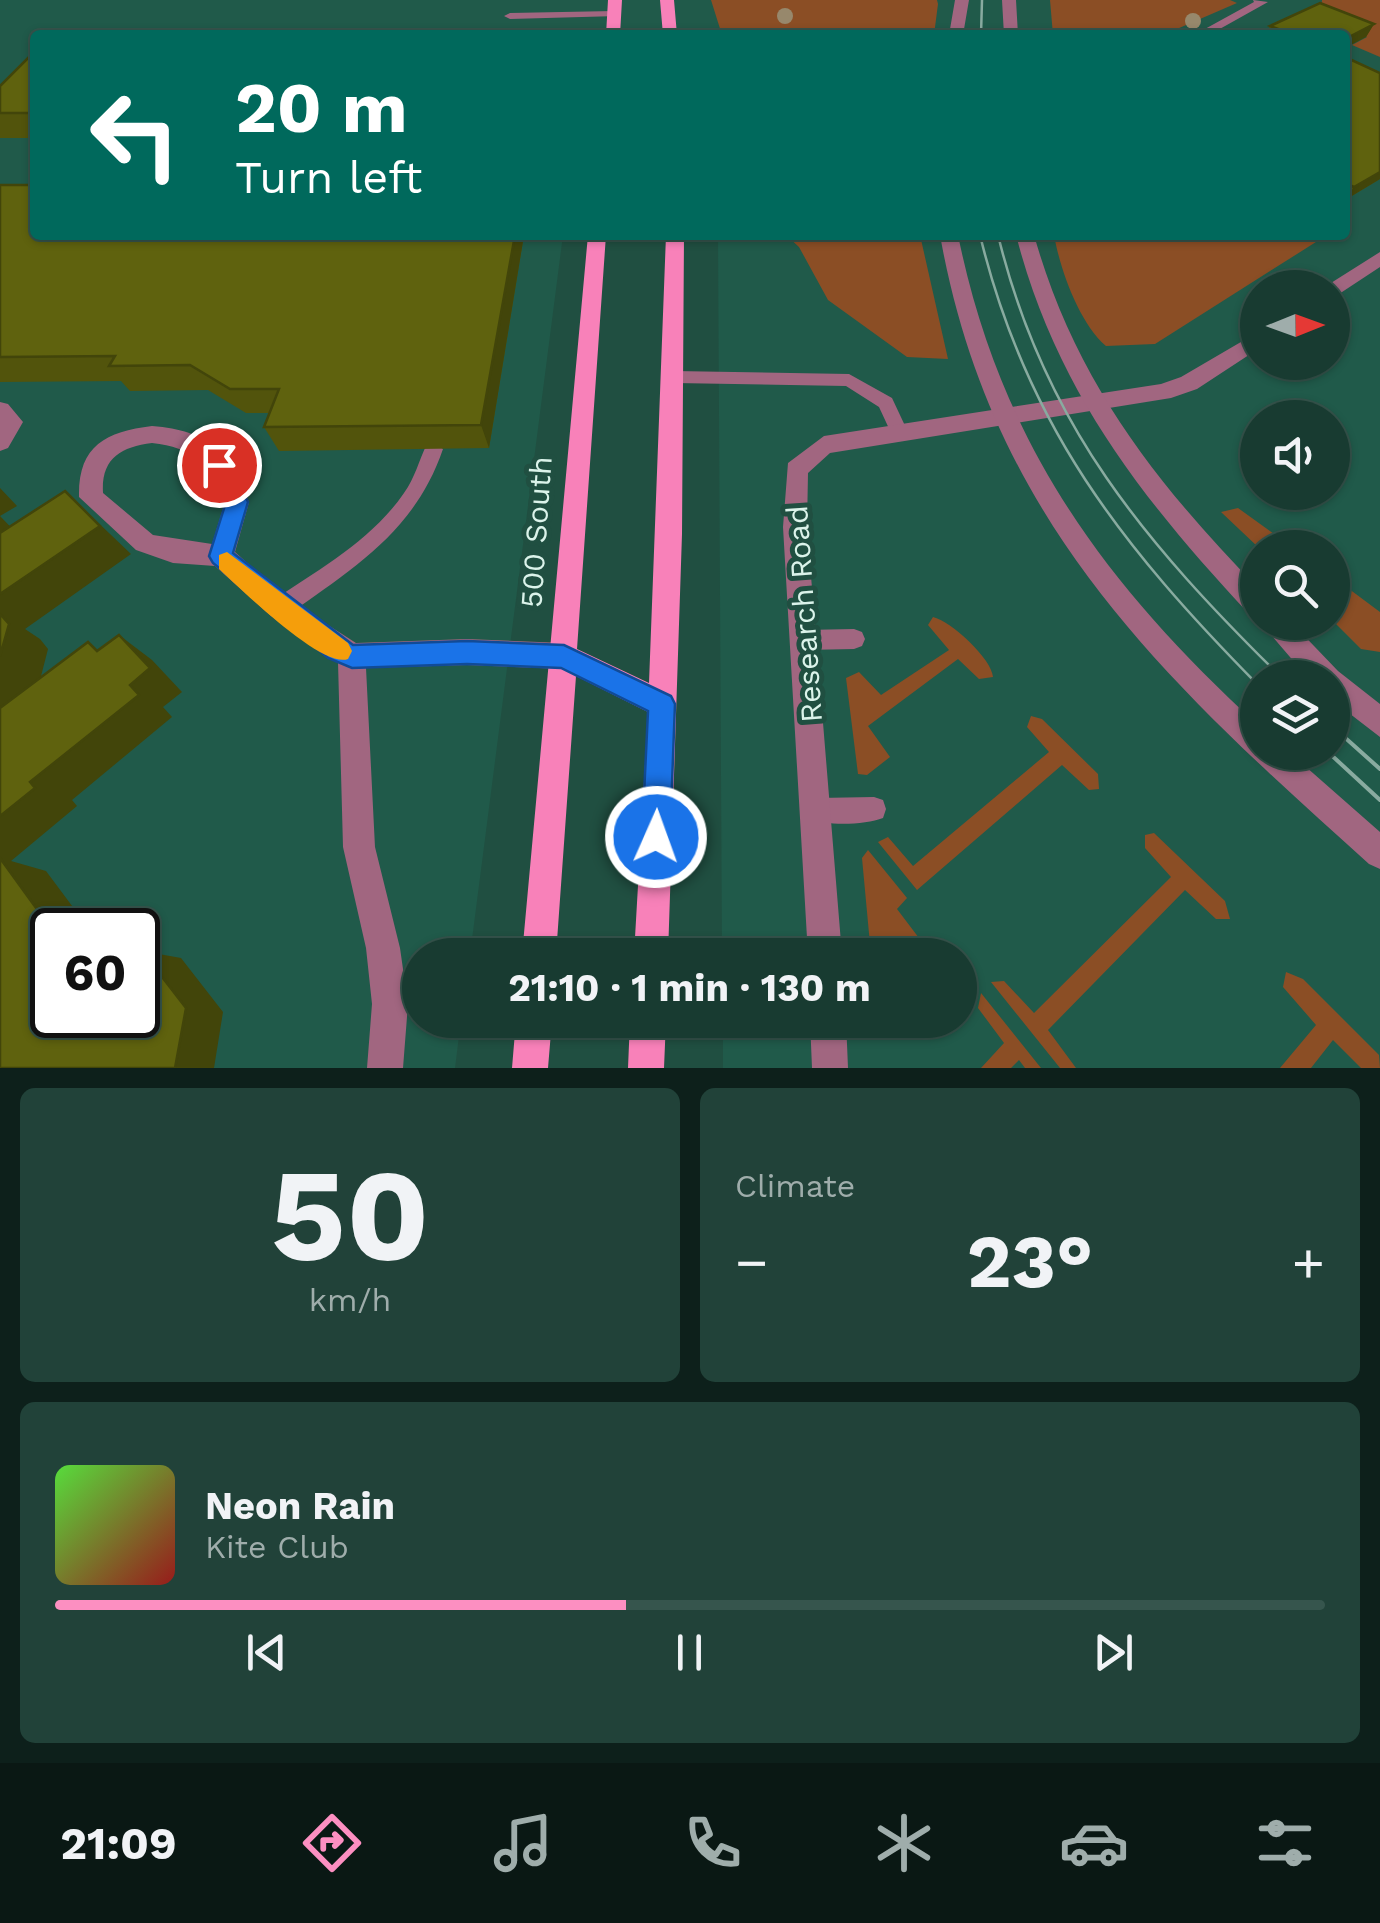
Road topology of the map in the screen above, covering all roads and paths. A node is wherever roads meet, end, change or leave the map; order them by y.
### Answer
1 (667, 0) edge
2 (1009, 0) edge
3 (1258, 0) edge
4 (959, 2) edge
5 (615, 7) edge
6 (510, 16) dead end
7 (670, 30) edge
8 (956, 30) edge
9 (1011, 30) edge
10 (1211, 30) edge
11 (596, 240) edge
12 (675, 240) edge
13 (949, 240) edge
14 (1027, 240) edge
15 (1380, 258) edge
16 (1350, 277) edge
17 (1240, 350) edge
18 (674, 377) junction
19 (1094, 403) junction
20 (0, 410) edge
21 (1003, 416) junction
22 (898, 430) junction
23 (0, 442) edge
24 (434, 449) edge
25 (221, 556) junction
26 (1240, 586) edge
27 (280, 608) junction
28 (854, 639) dead end
29 (804, 640) junction
30 (1291, 640) edge
31 (352, 656) junction
32 (564, 656) junction
33 (1310, 660) edge
34 (1350, 697) edge
35 (662, 704) junction
36 (1380, 723) edge
37 (1240, 727) edge
38 (1286, 770) edge
39 (874, 809) dead end
40 (818, 810) junction
41 (1380, 853) edge
42 (540, 938) edge
43 (652, 938) edge
44 (824, 938) edge
45 (532, 1038) edge
46 (647, 1038) edge
47 (829, 1038) edge
48 (530, 1063) edge
49 (385, 1068) edge
50 (646, 1068) edge
51 (830, 1068) edge

1 - 7 main road
2 - 9 street
3 - 10 lane
4 - 8 street
5 - 6 lane
11 - 32 main road, 500 South
12 - 18 main road
13 - 21 street
14 - 19 street
15 - 16 street
17 - 19 street, Research Road
18 - 22 lane
18 - 35 main road
19 - 21 street, Research Road
19 - 26 street
20 - 23 street
21 - 22 street, Research Road
21 - 37 street
22 - 29 street, Research Road
24 - 27 lane
25 - 25 street
25 - 27 street
27 - 31 street
28 - 29 lane
29 - 40 street, Research Road
30 - 33 street
31 - 32 street
31 - 49 street
32 - 35 main road
32 - 42 main road, 500 South
34 - 36 street
35 - 43 main road
38 - 41 street
39 - 40 lane
40 - 44 street, Research Road
45 - 48 main road
46 - 50 main road
47 - 51 street

